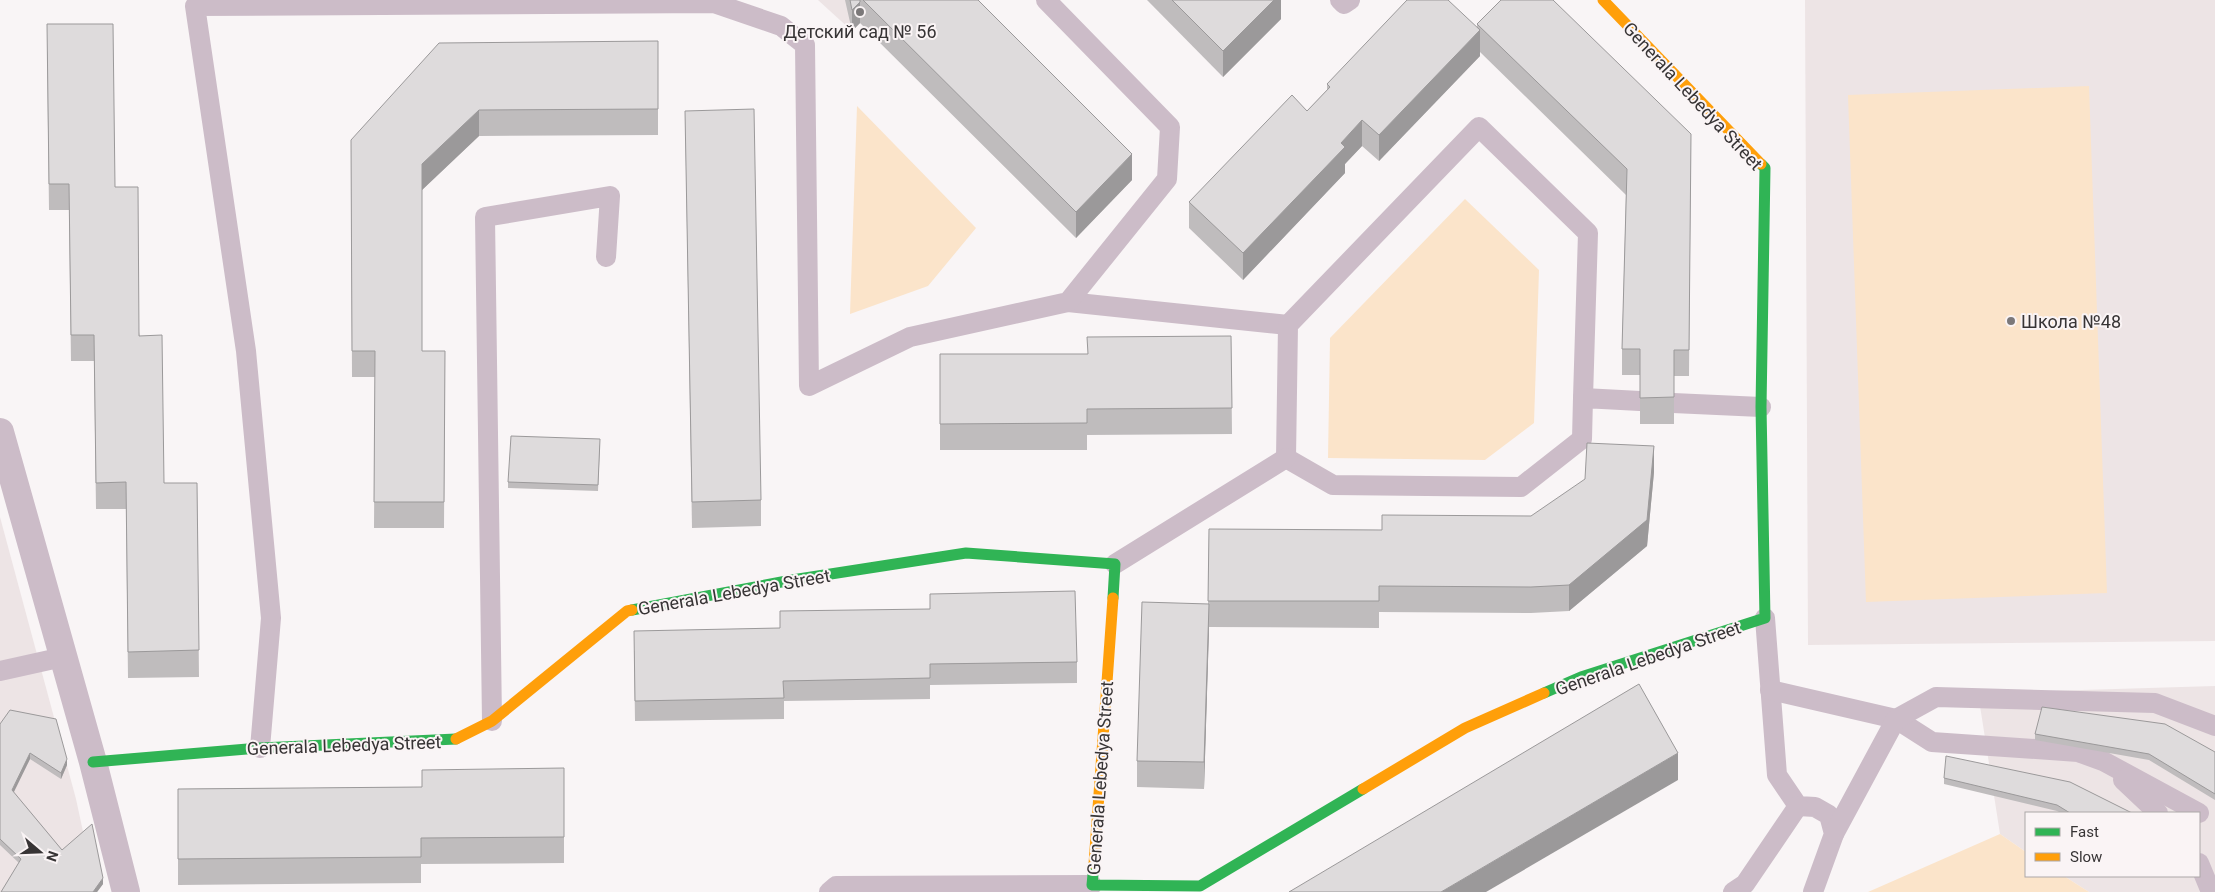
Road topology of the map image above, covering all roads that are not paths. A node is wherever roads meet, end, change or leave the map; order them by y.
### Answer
1 (1046, 0) edge
2 (1340, 0) edge
3 (1350, 0) edge
4 (1604, 0) edge
5 (714, 2) edge
6 (195, 3) edge
7 (606, 257) dead end
8 (1068, 302) junction
9 (1288, 325) junction
10 (1583, 398) junction
11 (1640, 401) edge
12 (1673, 403) edge
13 (1761, 407) junction
14 (0, 432) edge
15 (1286, 458) junction
16 (1115, 564) junction
17 (1765, 618) junction
18 (63, 657) junction
19 (0, 671) edge
20 (1770, 690) junction
21 (1896, 719) junction
22 (492, 721) junction
23 (2215, 726) edge
24 (260, 748) junction
25 (2102, 761) junction
26 (93, 762) junction
27 (1798, 806) junction
28 (2157, 812) edge
29 (2197, 812) edge
30 (2200, 814) edge
31 (2215, 822) edge
32 (1834, 834) junction
33 (2200, 866) edge
34 (1092, 885) junction
35 (126, 892) edge
36 (828, 892) edge
37 (1733, 892) edge
38 (1813, 892) edge
39 (2212, 892) edge

1 - 8 lane
2 - 3 lane
4 - 13 street, Generala Lebedya Street
5 - 6 lane
5 - 8 lane
6 - 24 lane
7 - 22 lane
8 - 9 lane
9 - 10 lane
9 - 15 lane
10 - 11 lane
10 - 15 lane
12 - 13 lane
13 - 17 street, Generala Lebedya Street
14 - 18 street
15 - 16 lane
16 - 22 street, Generala Lebedya Street
16 - 34 street, Generala Lebedya Street
17 - 20 lane
17 - 34 street, Generala Lebedya Street
18 - 19 lane
18 - 26 street
20 - 21 lane
20 - 27 lane
21 - 23 lane
21 - 25 lane
21 - 32 lane
22 - 24 street, Generala Lebedya Street
24 - 26 street, Generala Lebedya Street
25 - 28 lane
25 - 29 lane
26 - 35 street
27 - 32 lane
27 - 37 lane
30 - 31 lane
32 - 38 lane
33 - 39 lane
34 - 36 lane

